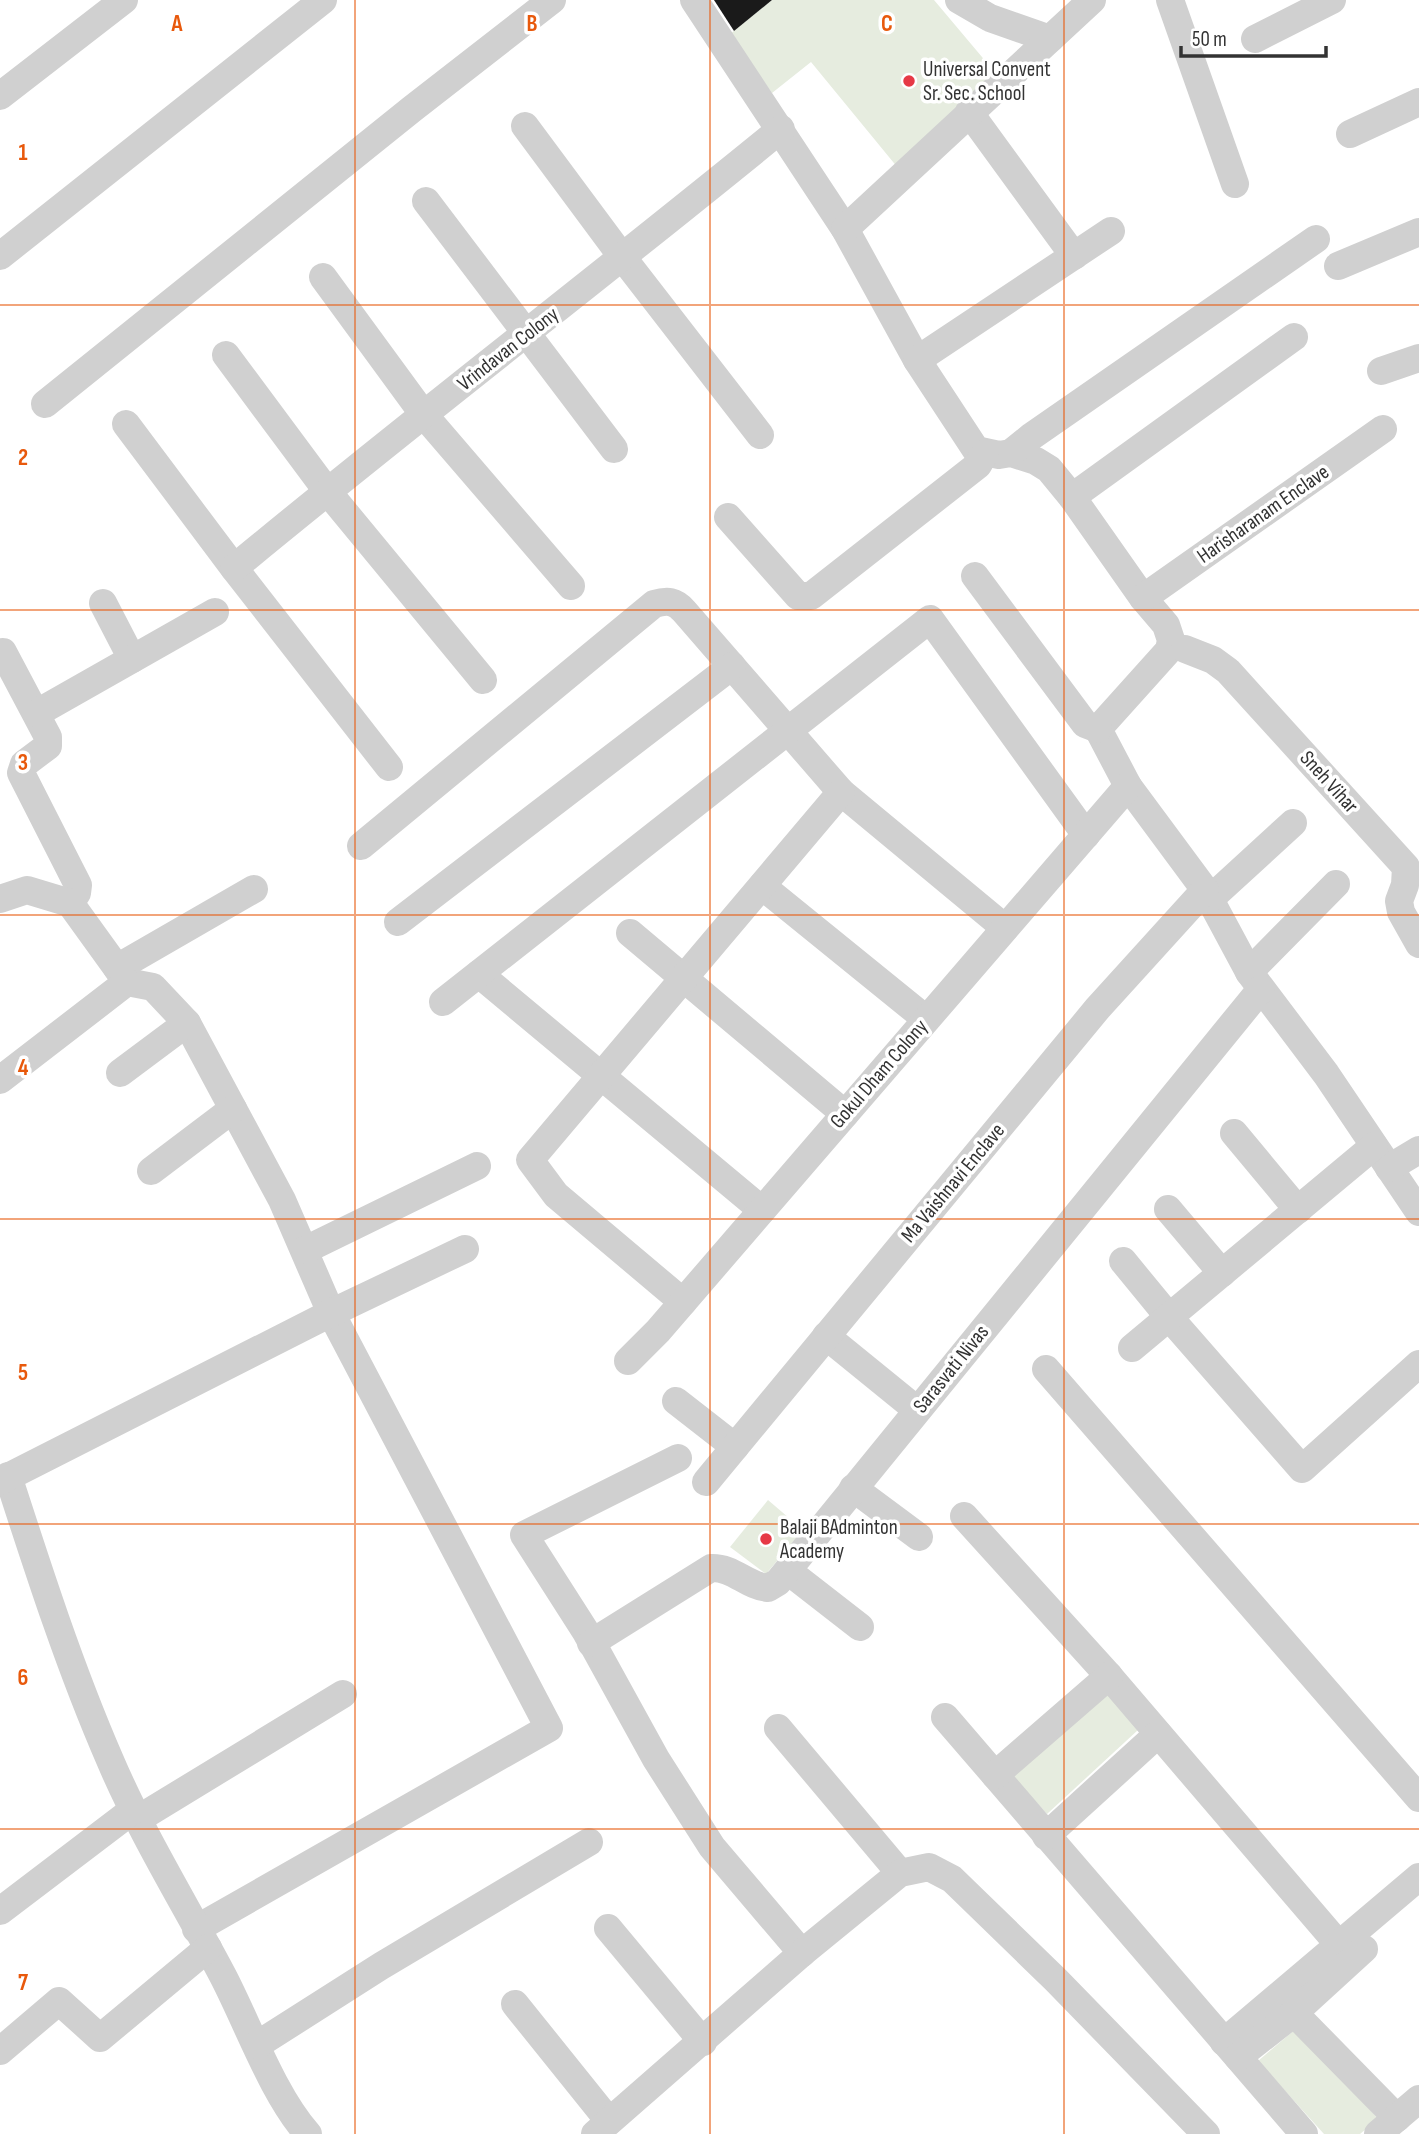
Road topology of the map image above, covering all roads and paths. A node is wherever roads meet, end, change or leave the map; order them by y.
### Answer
1 (124, 0) edge
2 (323, 0) edge
3 (552, 0) edge
4 (694, 0) edge
5 (959, 0) edge
6 (1092, 0) edge
7 (1170, 0) edge
8 (1332, 0) edge
9 (1255, 39) dead end
10 (1051, 40) junction
11 (0, 96) edge
12 (1419, 102) edge
13 (969, 113) junction
14 (525, 126) dead end
15 (781, 129) junction
16 (1350, 134) dead end
17 (1235, 184) dead end
18 (426, 201) dead end
19 (845, 229) junction
20 (1111, 230) dead end
21 (1419, 232) edge
22 (1316, 239) dead end
23 (0, 256) edge
24 (1074, 256) junction
25 (623, 258) junction
26 (1338, 265) dead end
27 (323, 277) dead end
28 (526, 335) junction
29 (1294, 337) dead end
30 (226, 355) dead end
31 (1419, 358) edge
32 (917, 360) junction
33 (1381, 371) dead end
34 (45, 404) dead end
35 (424, 415) junction
36 (125, 425) dead end
37 (1383, 429) dead end
38 (760, 435) dead end
39 (614, 449) dead end
40 (998, 453) junction
41 (327, 491) junction
42 (1072, 497) junction
43 (728, 517) dead end
44 (234, 568) junction
45 (975, 576) dead end
46 (571, 586) dead end
47 (1143, 598) junction
48 (103, 603) dead end
49 (215, 612) dead end
50 (1185, 649) dead end
51 (3, 652) dead end
52 (132, 659) junction
53 (732, 666) junction
54 (483, 680) dead end
55 (37, 713) junction
56 (788, 729) junction
57 (1098, 729) junction
58 (389, 766) dead end
59 (1128, 786) junction
60 (841, 792) junction
61 (1293, 823) dead end
62 (1086, 835) junction
63 (361, 846) dead end
64 (1336, 884) dead end
65 (762, 886) junction
66 (254, 889) dead end
67 (1208, 895) junction
68 (0, 899) edge
69 (70, 903) junction
70 (398, 922) dead end
71 (1005, 928) junction
72 (630, 933) dead end
73 (1419, 944) edge
74 (479, 974) junction
75 (122, 975) junction
76 (684, 978) junction
77 (1255, 980) junction
78 (443, 1002) dead end
79 (926, 1020) junction
80 (187, 1023) junction
81 (120, 1073) dead end
82 (602, 1075) junction
83 (0, 1080) edge
84 (233, 1109) junction
85 (845, 1114) junction
86 (1234, 1133) dead end
87 (1419, 1150) edge
88 (1381, 1157) junction
89 (477, 1166) dead end
90 (150, 1171) dead end
91 (1168, 1209) dead end
92 (762, 1210) junction
93 (1298, 1210) junction
94 (1419, 1212) edge
95 (465, 1249) dead end
96 (305, 1250) junction
97 (1124, 1261) dead end
98 (1222, 1273) junction
99 (683, 1301) junction
100 (331, 1313) junction
101 (1169, 1317) junction
102 (826, 1336) junction
103 (1132, 1348) dead end
104 (628, 1361) dead end
105 (1419, 1364) edge
106 (1046, 1369) dead end
107 (676, 1401) dead end
108 (917, 1410) junction
109 (735, 1447) junction
110 (678, 1458) dead end
111 (4, 1479) edge
112 (706, 1482) dead end
113 (853, 1488) junction
114 (964, 1516) dead end
115 (919, 1536) dead end
116 (788, 1570) junction
117 (860, 1627) dead end
118 (591, 1643) junction
119 (1109, 1676) junction
120 (344, 1695) dead end
121 (945, 1717) dead end
122 (778, 1728) dead end
123 (1158, 1734) junction
124 (995, 1775) junction
125 (1419, 1798) edge
126 (135, 1815) junction
127 (1046, 1836) junction
128 (589, 1842) dead end
129 (900, 1873) junction
130 (1419, 1877) edge
131 (1419, 1901) edge
132 (0, 1911) edge
133 (608, 1928) dead end
134 (202, 1939) junction
135 (1340, 1946) junction
136 (803, 1954) junction
137 (1309, 1985) junction
138 (515, 2004) dead end
139 (1294, 2013) junction
140 (703, 2042) junction
141 (257, 2045) junction
142 (1231, 2050) junction
143 (0, 2052) edge
144 (1419, 2099) edge
145 (1388, 2126) edge
146 (602, 2128) edge
147 (308, 2134) edge
148 (1206, 2134) edge
149 (1304, 2134) edge

1 - 11 street
2 - 23 street
3 - 34 street
4 - 15 street
5 - 10 street
6 - 10 street
7 - 17 street
8 - 9 street
10 - 13 street
12 - 16 street
13 - 19 street
13 - 24 street
14 - 25 street
15 - 19 street
15 - 25 street, Vrindavan Colony
18 - 28 street
19 - 32 street
20 - 24 street
21 - 26 street
22 - 40 street
24 - 32 street
25 - 28 street, Vrindavan Colony
25 - 38 street
27 - 35 street
28 - 35 street, Vrindavan Colony
28 - 39 street
29 - 42 street
30 - 41 street
31 - 33 street
32 - 40 street
35 - 41 street, Vrindavan Colony
35 - 46 street
36 - 44 street
37 - 47 street, Harisharanam Enclave
40 - 42 street
40 - 43 street
41 - 44 street, Vrindavan Colony
41 - 54 street
42 - 47 street
44 - 58 street
45 - 57 street
47 - 57 street
48 - 52 street
49 - 52 street
50 - 73 street, Sneh Vihar
51 - 55 street
52 - 55 street
53 - 56 street
53 - 63 street
53 - 70 street
55 - 69 street
56 - 60 street
56 - 62 street
56 - 74 street
57 - 59 street
59 - 62 street, Gokul Dham Colony
59 - 67 street
60 - 65 street
60 - 71 street
61 - 67 street, Ma Vaishnavi Enclave
62 - 71 street, Gokul Dham Colony
64 - 77 street, Sarasvati Nivas
65 - 76 street
65 - 79 street
66 - 75 street
67 - 77 street
67 - 102 street, Ma Vaishnavi Enclave
68 - 69 street
69 - 75 street
71 - 79 street, Gokul Dham Colony
72 - 76 street
74 - 78 street
74 - 82 street
75 - 80 street
75 - 83 street
76 - 82 street
76 - 85 street
77 - 88 street
77 - 108 street, Sarasvati Nivas
79 - 85 street, Gokul Dham Colony
80 - 81 street
80 - 84 street
82 - 92 street
82 - 99 street
84 - 90 street
84 - 96 street
85 - 92 street, Gokul Dham Colony
86 - 93 street
87 - 88 street
88 - 93 street
88 - 94 street
89 - 96 street
91 - 98 street
92 - 99 street, Gokul Dham Colony
93 - 98 street
95 - 100 street
96 - 100 street
97 - 101 street
98 - 101 street
99 - 104 street, Gokul Dham Colony
100 - 111 street
100 - 134 street
101 - 103 street
101 - 105 street
102 - 108 street
102 - 109 street, Ma Vaishnavi Enclave
106 - 125 street
107 - 109 street
108 - 113 street, Sarasvati Nivas
109 - 112 street, Ma Vaishnavi Enclave
110 - 118 street
111 - 126 street
113 - 115 street
113 - 116 street, Sarasvati Nivas
114 - 119 street
116 - 117 street
116 - 118 street, Sarasvati Nivas
118 - 136 street
119 - 123 street
119 - 124 street
120 - 126 street
121 - 124 street
122 - 129 street
123 - 127 street
123 - 135 street
124 - 127 street
126 - 132 street
126 - 134 street
127 - 142 street
128 - 141 street
129 - 136 street
129 - 148 street
130 - 135 street
131 - 137 street
133 - 140 street
134 - 141 street
134 - 143 street
135 - 137 street
136 - 140 street
137 - 139 street
137 - 142 street
138 - 146 street
139 - 142 street
139 - 145 street
140 - 146 street
141 - 147 street
142 - 149 street
144 - 145 street

